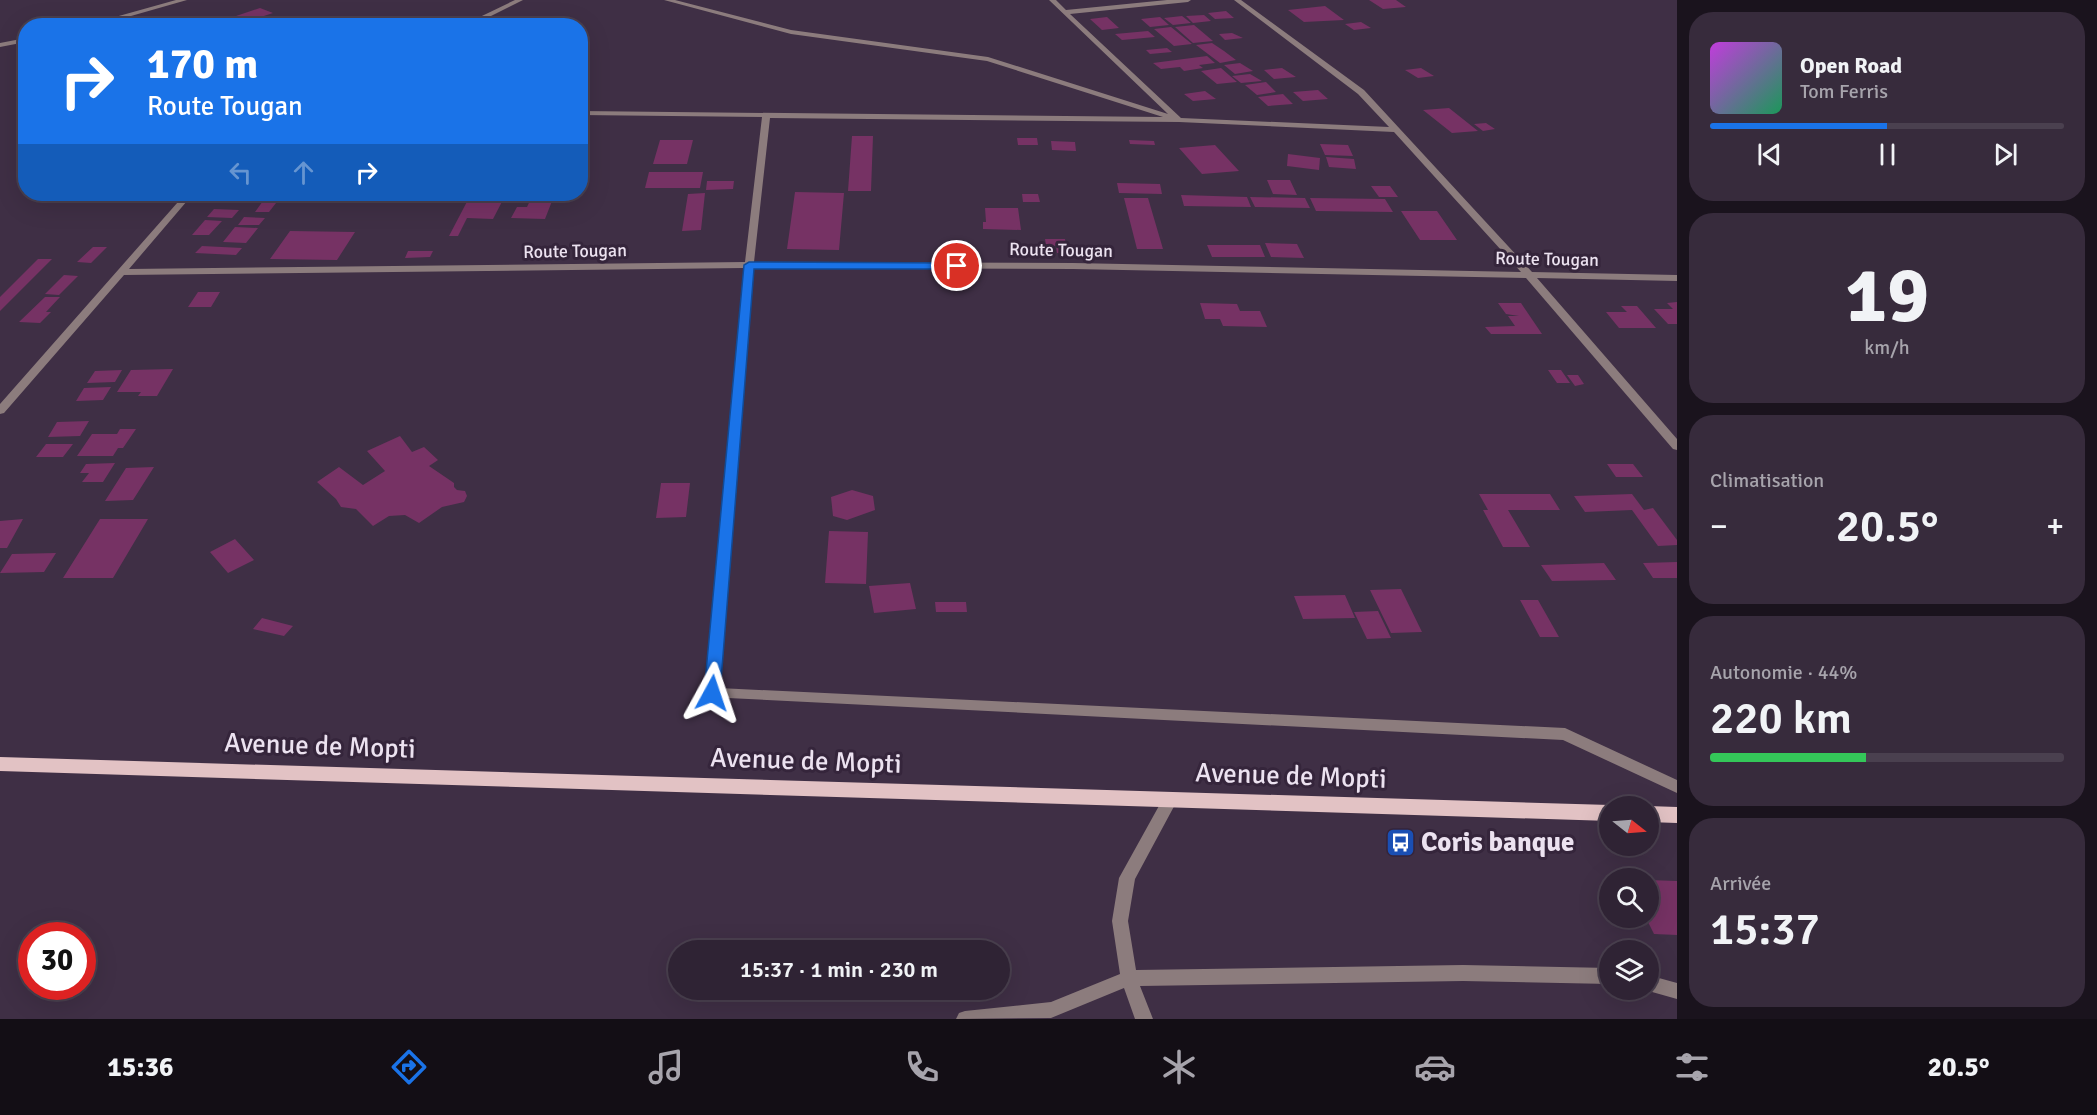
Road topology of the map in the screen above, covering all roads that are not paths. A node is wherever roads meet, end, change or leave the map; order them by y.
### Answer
1 (184, 0) edge
2 (520, 0) edge
3 (667, 0) edge
4 (1052, 0) edge
5 (1188, 0) edge
6 (1237, 0) edge
7 (1065, 12) junction
8 (116, 18) edge
9 (481, 18) edge
10 (18, 41) edge
11 (0, 45) edge
12 (588, 113) edge
13 (766, 115) junction
14 (1179, 120) junction
15 (1396, 130) junction
16 (183, 201) edge
17 (749, 265) junction
18 (120, 273) junction
19 (1529, 276) junction
20 (1677, 278) edge
21 (0, 411) edge
22 (1677, 446) edge
23 (0, 764) edge
24 (1677, 787) edge
25 (1170, 800) junction
26 (1599, 813) edge
27 (1659, 814) edge
28 (1677, 815) edge
29 (1599, 976) edge
30 (1129, 978) junction
31 (1659, 986) edge
32 (1677, 991) edge
33 (965, 1019) edge
34 (1144, 1019) edge

1 - 8 street
2 - 9 street
3 - 14 street
4 - 7 street
5 - 7 street
6 - 15 street
7 - 14 street
10 - 11 street
12 - 13 street
13 - 14 street
13 - 17 street
14 - 15 street
15 - 19 street
16 - 18 street
17 - 18 street, Route Tougan
17 - 19 street, Route Tougan
17 - 24 street
18 - 21 street
19 - 20 street, Route Tougan
19 - 22 street
23 - 25 main road, Avenue de Mopti
25 - 26 main road, Avenue de Mopti
25 - 30 street
27 - 28 main road
29 - 30 street
30 - 33 street
30 - 34 street
31 - 32 street

